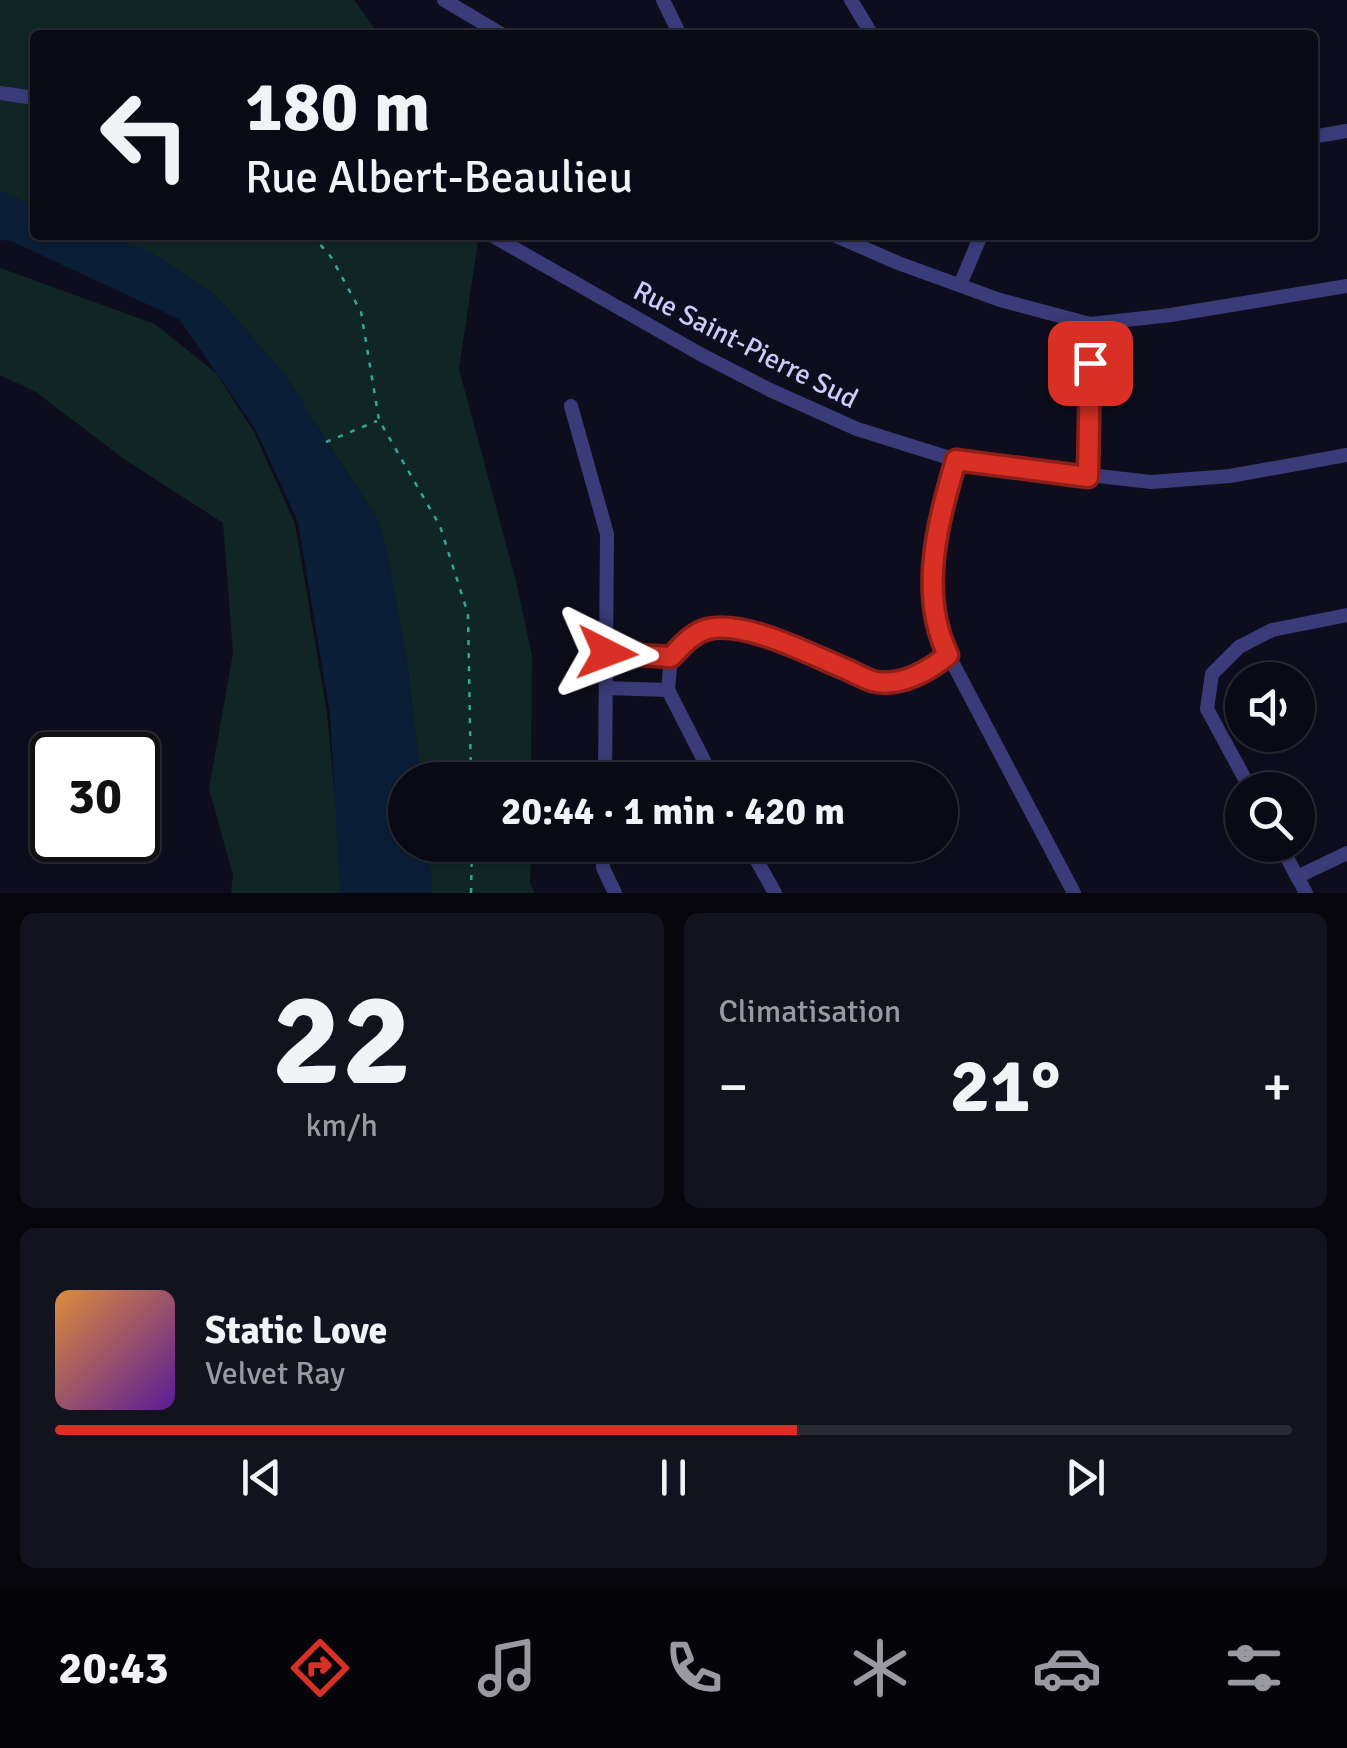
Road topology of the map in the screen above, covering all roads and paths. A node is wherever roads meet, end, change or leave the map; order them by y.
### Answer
1 (444, 0) edge
2 (663, 0) edge
3 (851, 0) edge
4 (495, 30) edge
5 (678, 30) edge
6 (869, 30) edge
7 (0, 93) edge
8 (30, 97) edge
9 (1347, 131) edge
10 (1318, 136) edge
11 (316, 240) edge
12 (500, 240) edge
13 (845, 240) edge
14 (979, 240) edge
15 (960, 285) junction
16 (1347, 286) edge
17 (1090, 324) junction
18 (571, 406) dead end
19 (378, 420) junction
20 (326, 442) dead end
21 (1347, 454) edge
22 (956, 460) junction
23 (1088, 477) junction
24 (1347, 615) edge
25 (607, 653) junction
26 (948, 655) junction
27 (671, 657) junction
28 (606, 688) junction
29 (668, 690) junction
30 (471, 762) edge
31 (604, 762) edge
32 (705, 762) edge
33 (1241, 772) edge
34 (1347, 853) edge
35 (472, 862) edge
36 (603, 862) edge
37 (758, 862) edge
38 (1289, 862) edge
39 (1297, 877) junction
40 (471, 893) edge
41 (615, 893) edge
42 (775, 893) edge
43 (1074, 893) edge
44 (1306, 893) edge

1 - 4 street
2 - 5 street
3 - 6 street
7 - 8 street
9 - 10 street
11 - 19 path
12 - 22 street, Rue Saint-Pierre Sud
13 - 15 street
14 - 15 street
15 - 17 street
16 - 17 street
17 - 23 street
18 - 25 street
19 - 20 path
19 - 30 path
21 - 23 street, Rue Saint-Pierre Sud
22 - 23 street, Rue Saint-Pierre Sud
22 - 26 street
24 - 33 street
25 - 27 street
25 - 28 street
26 - 27 street
26 - 43 street
27 - 29 street
28 - 29 street
28 - 31 street
29 - 32 street
34 - 39 street
35 - 40 path
36 - 41 street
37 - 42 street
38 - 39 street
39 - 44 street

